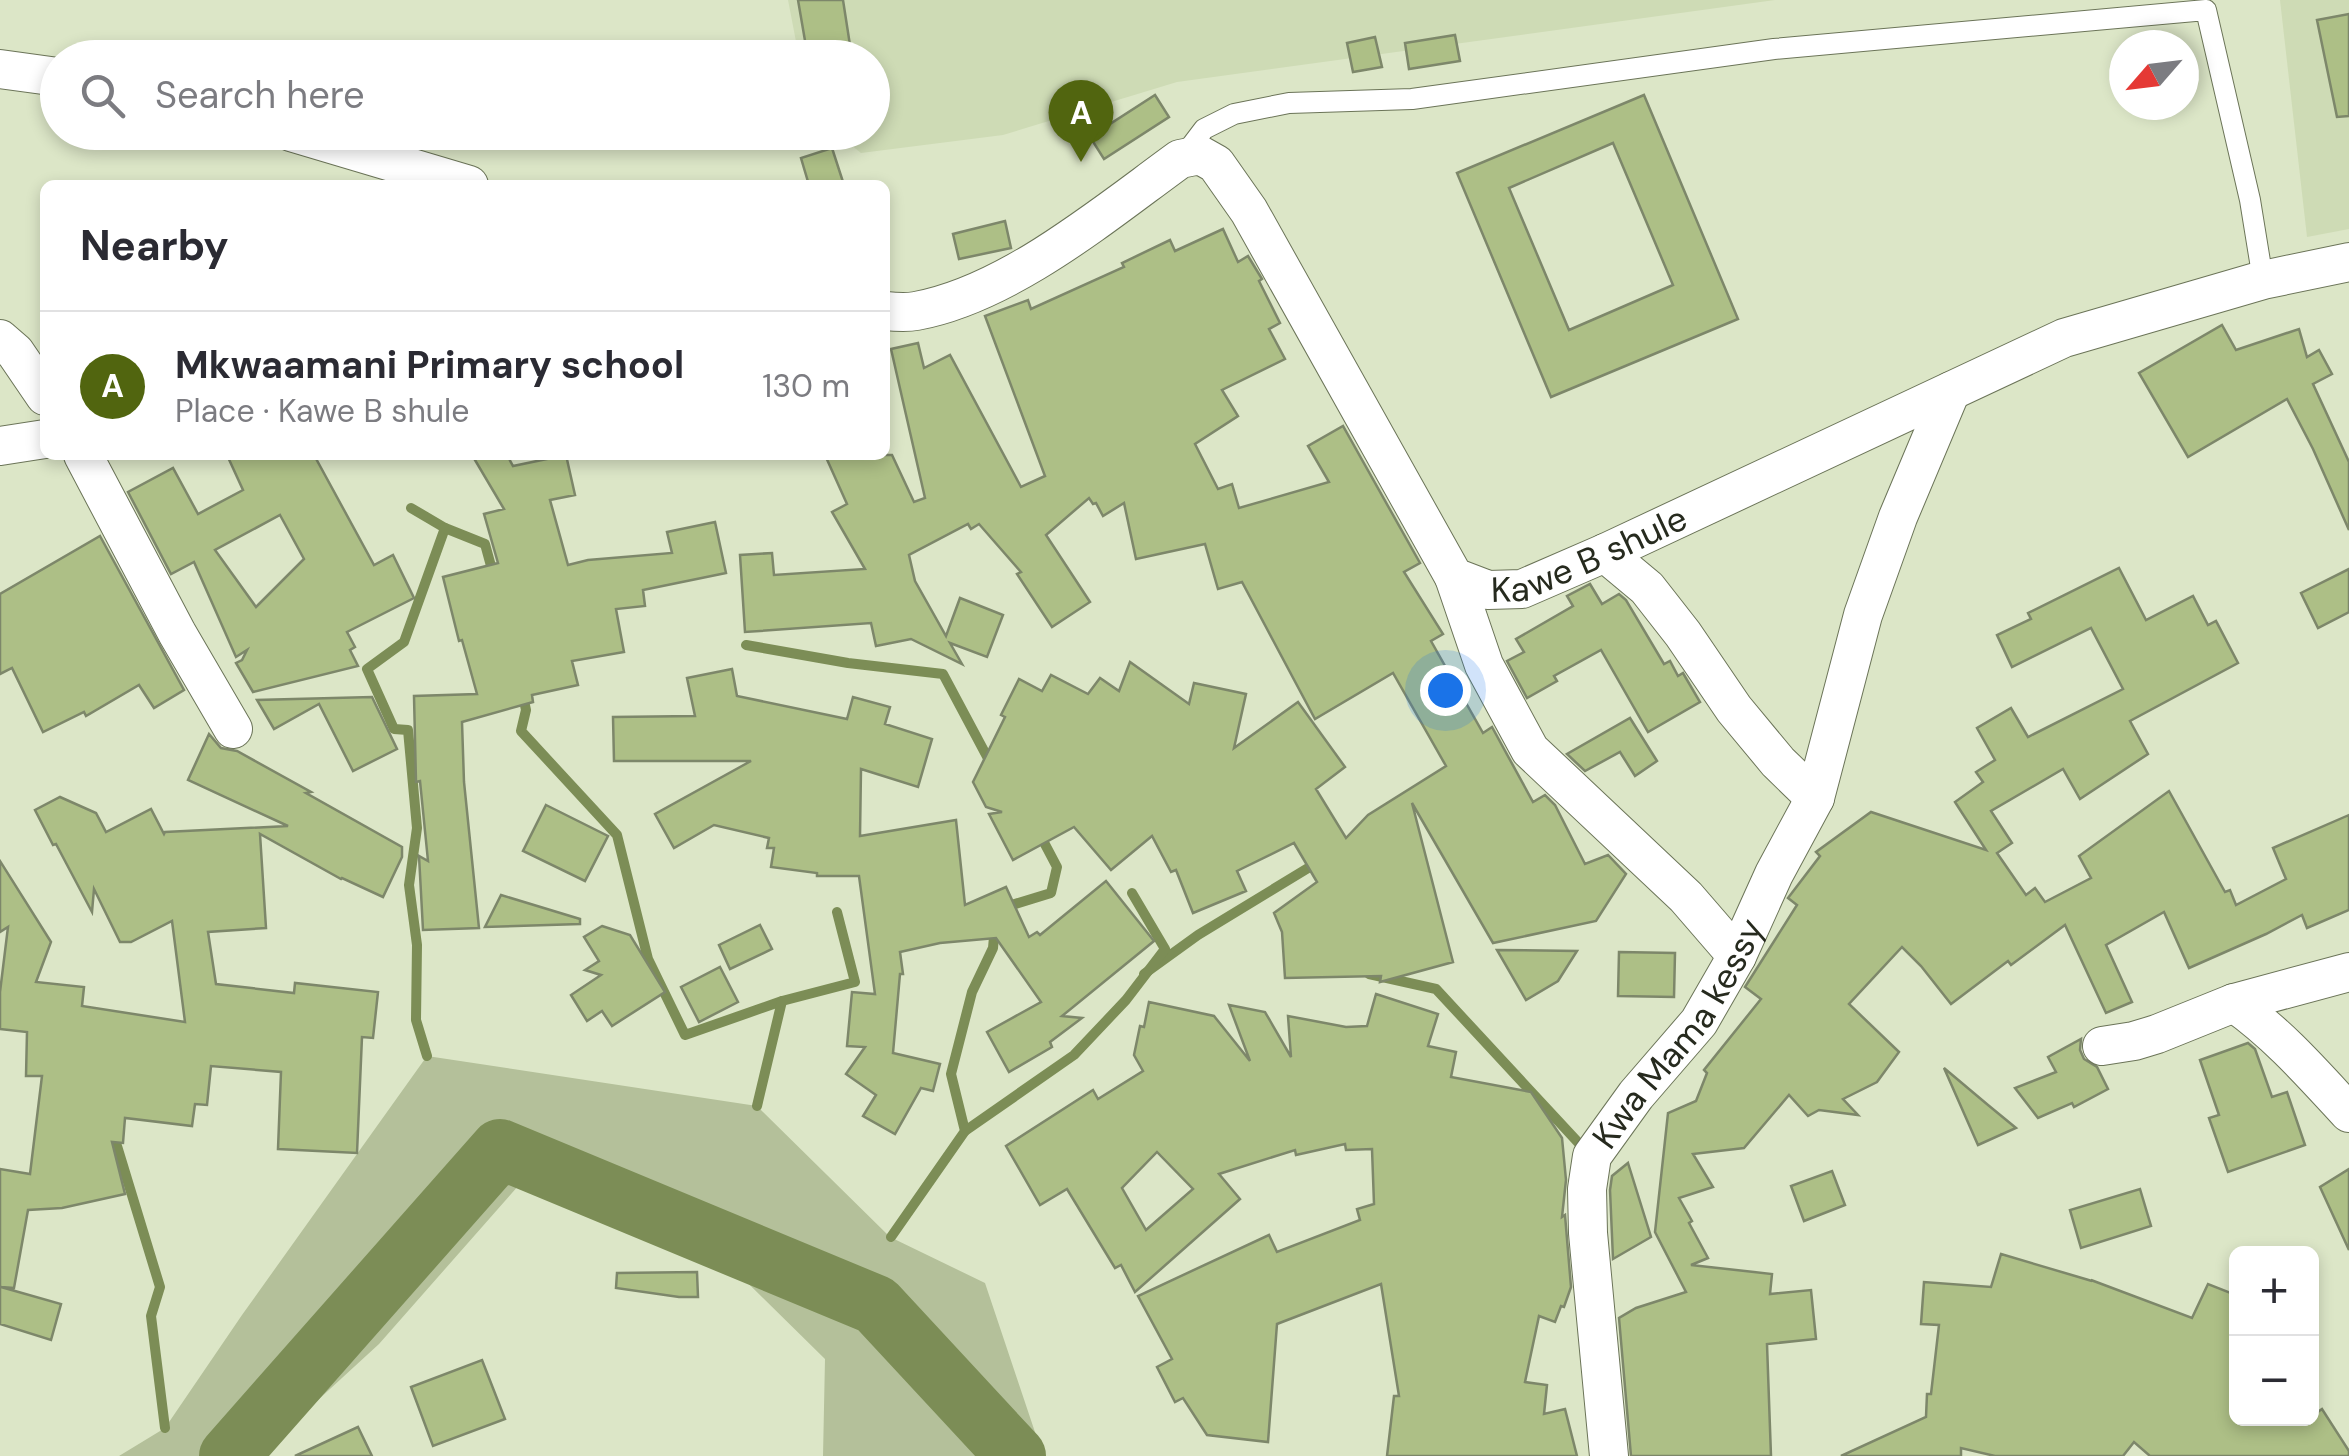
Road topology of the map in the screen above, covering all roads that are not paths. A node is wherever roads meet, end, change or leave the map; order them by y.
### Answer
1 (0, 68) edge
2 (40, 74) edge
3 (352, 150) edge
4 (1180, 159) junction
5 (451, 180) edge
6 (2349, 262) edge
7 (2263, 280) junction
8 (890, 311) edge
9 (0, 339) edge
10 (40, 389) edge
11 (1951, 391) junction
12 (40, 440) edge
13 (0, 446) edge
14 (85, 460) edge
15 (1605, 553) junction
16 (1454, 577) junction
17 (233, 728) dead end
18 (1814, 798) junction
19 (1736, 956) junction
20 (2349, 972) edge
21 (2234, 1003) junction
22 (2102, 1046) dead end
23 (2349, 1113) edge
24 (1609, 1456) edge

1 - 2 street
3 - 5 street
4 - 7 lane
4 - 8 street
4 - 16 street, Kawe B shule
6 - 7 street, Kawe B shule
7 - 11 street, Kawe B shule
9 - 10 street
11 - 15 street, Kawe B shule
11 - 18 street, Kwa Mama kessy
12 - 13 street
14 - 17 street
15 - 16 street, Kawe B shule
15 - 18 street
16 - 19 street
18 - 19 street, Kwa Mama kessy
19 - 24 street, Kwa Mama kessy
20 - 21 street
21 - 22 street
21 - 23 street

